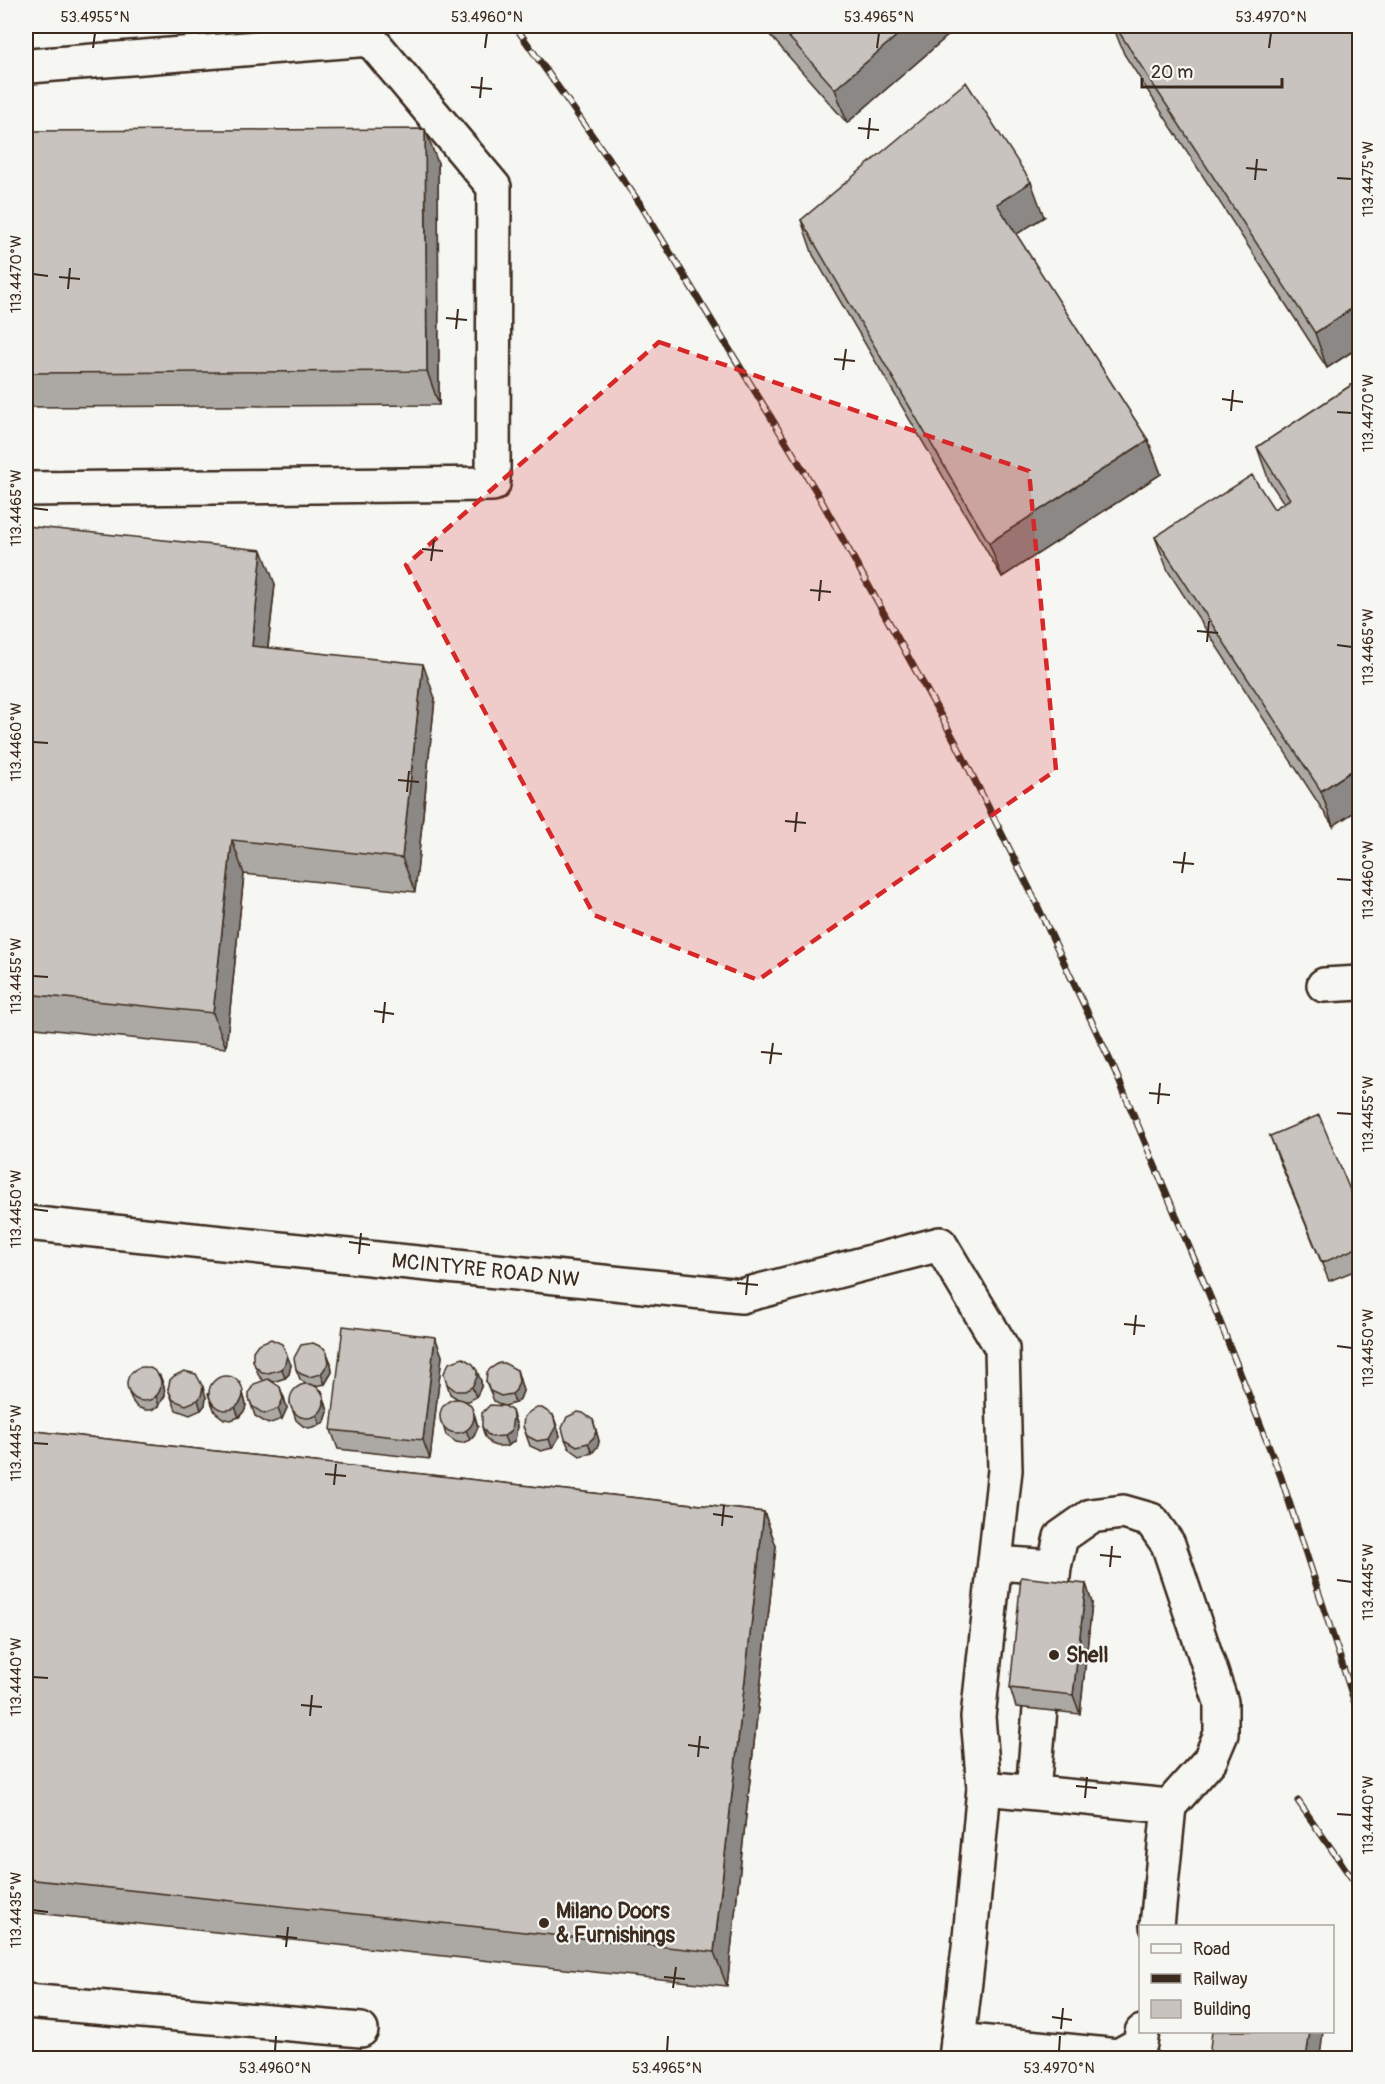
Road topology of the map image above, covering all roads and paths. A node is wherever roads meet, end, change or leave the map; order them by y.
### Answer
1 (26, 68) edge
2 (26, 489) edge
3 (1359, 983) edge
4 (1324, 985) dead end
5 (26, 1223) edge
6 (995, 1563) junction
7 (1041, 1709) edge
8 (984, 1788) junction
9 (1032, 1792) junction
10 (1169, 1806) junction
11 (1157, 1925) edge
12 (26, 2001) edge
13 (361, 2030) dead end
14 (1142, 2033) edge
15 (957, 2049) edge

1 - 2 street
3 - 4 street
5 - 6 street, MCINTYRE ROAD NW
6 - 8 street
6 - 10 street
7 - 9 street
8 - 9 street
8 - 15 street
9 - 10 street
10 - 11 street
12 - 13 street
14 - 15 street

